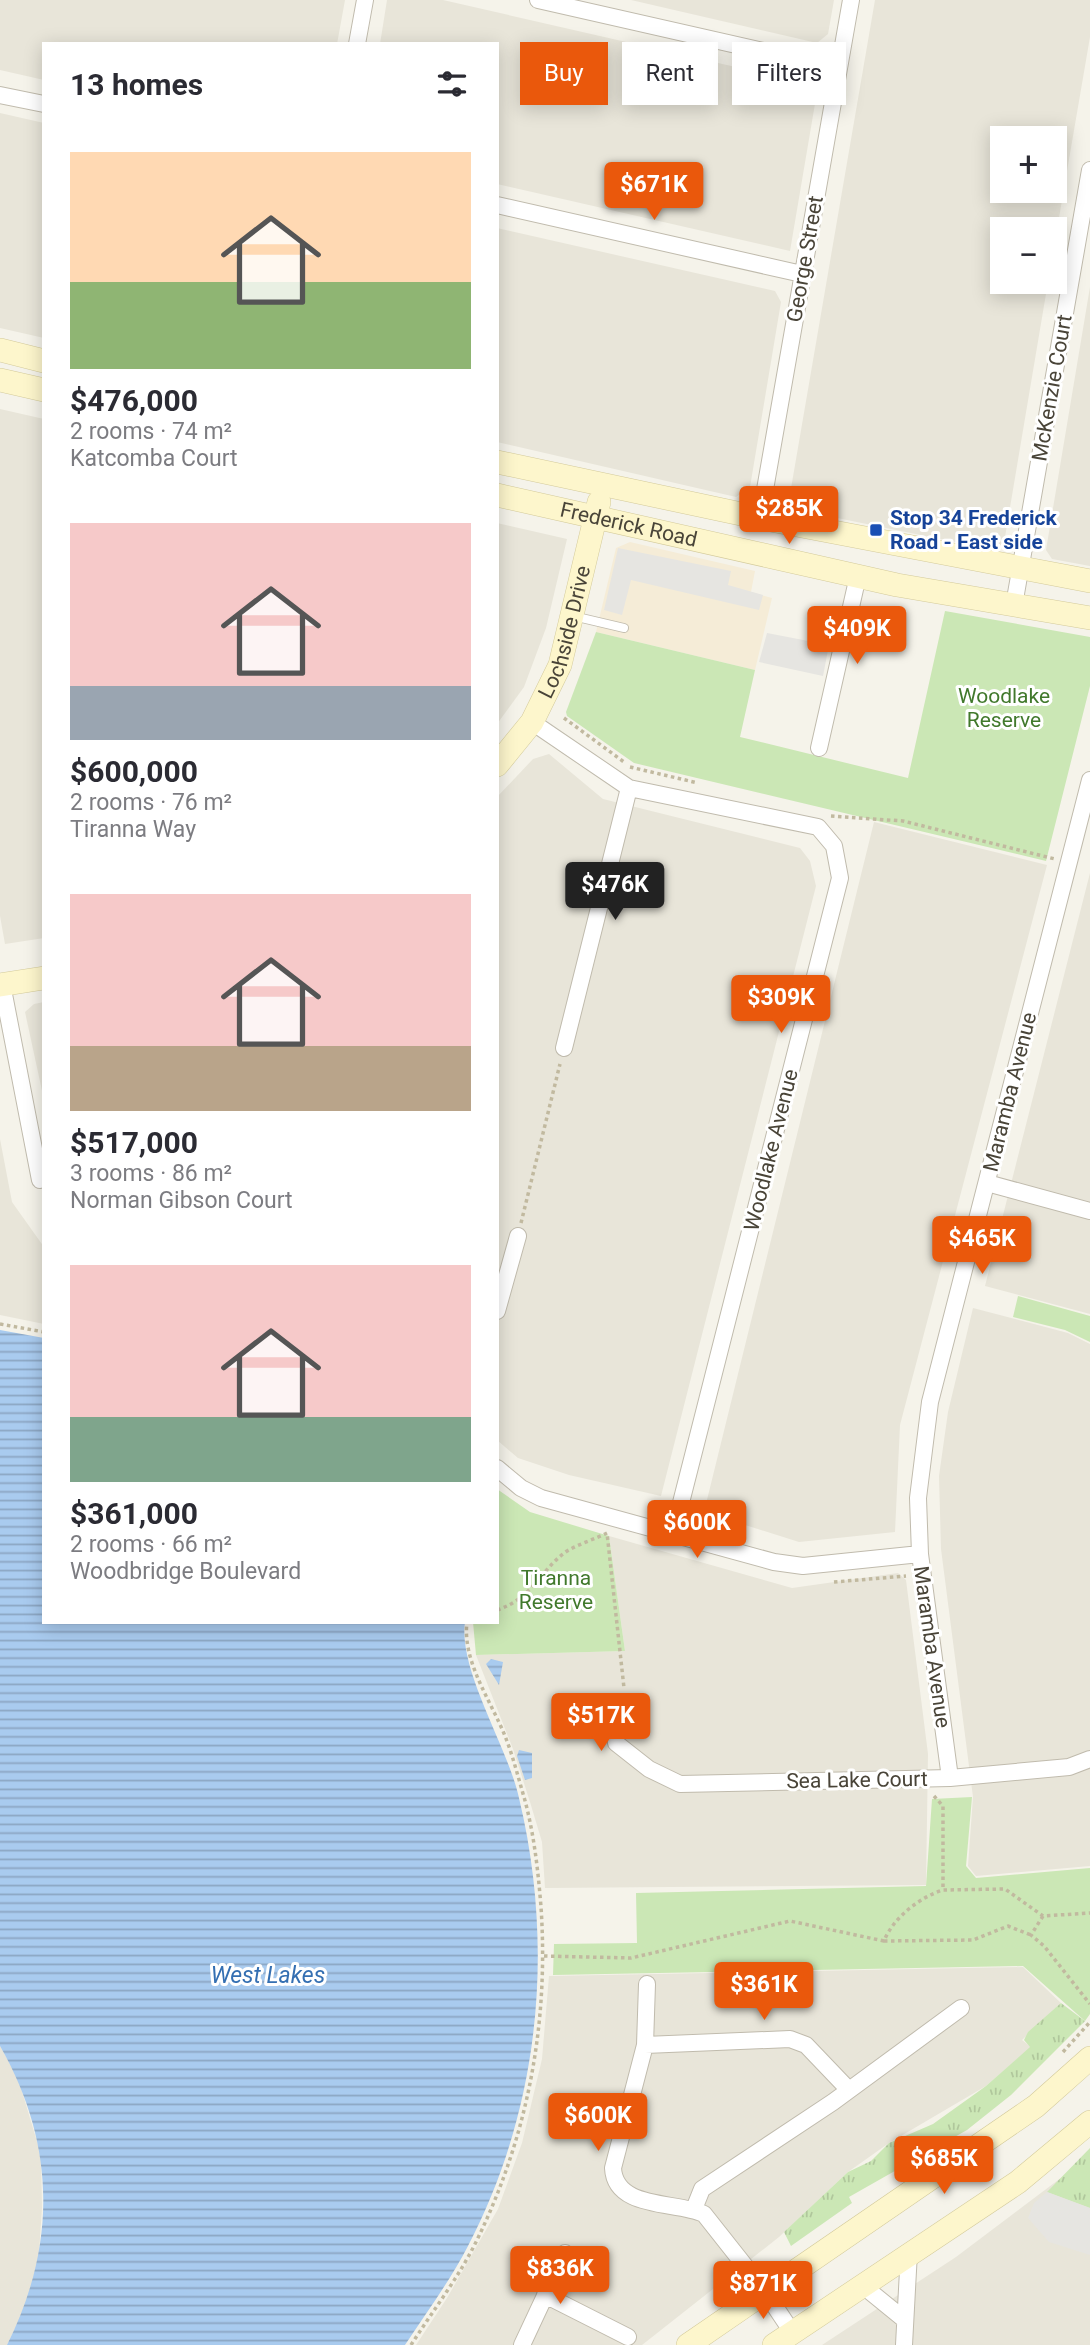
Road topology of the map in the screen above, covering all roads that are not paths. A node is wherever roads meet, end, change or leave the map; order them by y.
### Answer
1 (365, 0) edge
2 (538, 0) edge
3 (850, 0) edge
4 (358, 42) edge
5 (843, 42) edge
6 (732, 44) edge
7 (0, 95) edge
8 (42, 104) edge
9 (832, 105) edge
10 (1090, 173) edge
11 (499, 205) edge
12 (802, 274) junction
13 (0, 350) edge
14 (42, 360) edge
15 (0, 380) edge
16 (42, 390) edge
17 (499, 462) edge
18 (603, 485) junction
19 (499, 495) edge
20 (595, 517) junction
21 (760, 518) junction
22 (1021, 569) junction
23 (858, 576) junction
24 (1090, 581) edge
25 (1014, 605) junction
26 (573, 616) junction
27 (1090, 618) edge
28 (624, 628) dead end
29 (532, 722) junction
30 (819, 748) dead end
31 (499, 763) edge
32 (1090, 780) edge
33 (629, 788) junction
34 (42, 978) edge
35 (1, 984) edge
36 (564, 1048) road end
37 (40, 1180) dead end
38 (987, 1183) junction
39 (1090, 1211) edge
40 (518, 1236) road end
41 (499, 1304) edge
42 (499, 1470) edge
43 (673, 1534) junction
44 (920, 1554) junction
45 (619, 1701) road end
46 (1090, 1759) edge
47 (950, 1778) junction
48 (647, 1983) dead end
49 (961, 2008) dead end
50 (645, 2045) junction
51 (1090, 2058) edge
52 (849, 2090) junction
53 (1090, 2122) edge
54 (694, 2209) junction
55 (909, 2252) junction
56 (565, 2253) dead end
57 (862, 2285) junction
58 (764, 2290) junction
59 (545, 2295) junction
60 (905, 2320) junction
61 (628, 2337) dead end
62 (783, 2339) edge
63 (522, 2345) edge
64 (688, 2345) edge
65 (904, 2345) edge

1 - 4 street
2 - 6 street
3 - 5 street, George Street
7 - 8 street
9 - 12 street, George Street
10 - 22 street, McKenzie Court
11 - 12 street
12 - 21 street, George Street
13 - 14 main road
15 - 16 main road
17 - 18 main road, Frederick Road
18 - 20 main road, Lochside Drive
18 - 21 main road, Frederick Road
19 - 20 main road, Frederick Road
20 - 23 main road, Frederick Road
20 - 26 main road, Lochside Drive
21 - 22 main road, Frederick Road
22 - 24 main road, Frederick Road
22 - 25 street, McKenzie Court
23 - 25 main road, Frederick Road
23 - 30 street
25 - 27 main road, Frederick Road
26 - 28 lane
26 - 29 main road, Lochside Drive
29 - 31 main road, Lochside Drive
29 - 33 street, Woodlake Avenue
32 - 38 street, Maramba Avenue
33 - 36 street
33 - 43 street, Woodlake Avenue
34 - 35 main road
35 - 37 street
38 - 39 street
38 - 44 street, Maramba Avenue
40 - 41 street
42 - 43 street
43 - 44 street
44 - 47 street, Maramba Avenue
45 - 47 street, Sea Lake Court
46 - 47 street, Sea Lake Court
48 - 50 street
49 - 52 street
50 - 52 street
50 - 54 street
51 - 58 main road
52 - 54 street
53 - 55 main road
54 - 58 street
55 - 57 main road
55 - 60 street
56 - 59 street
57 - 60 street
57 - 62 main road
58 - 62 street
58 - 64 main road
59 - 61 street
59 - 63 street
60 - 65 street

